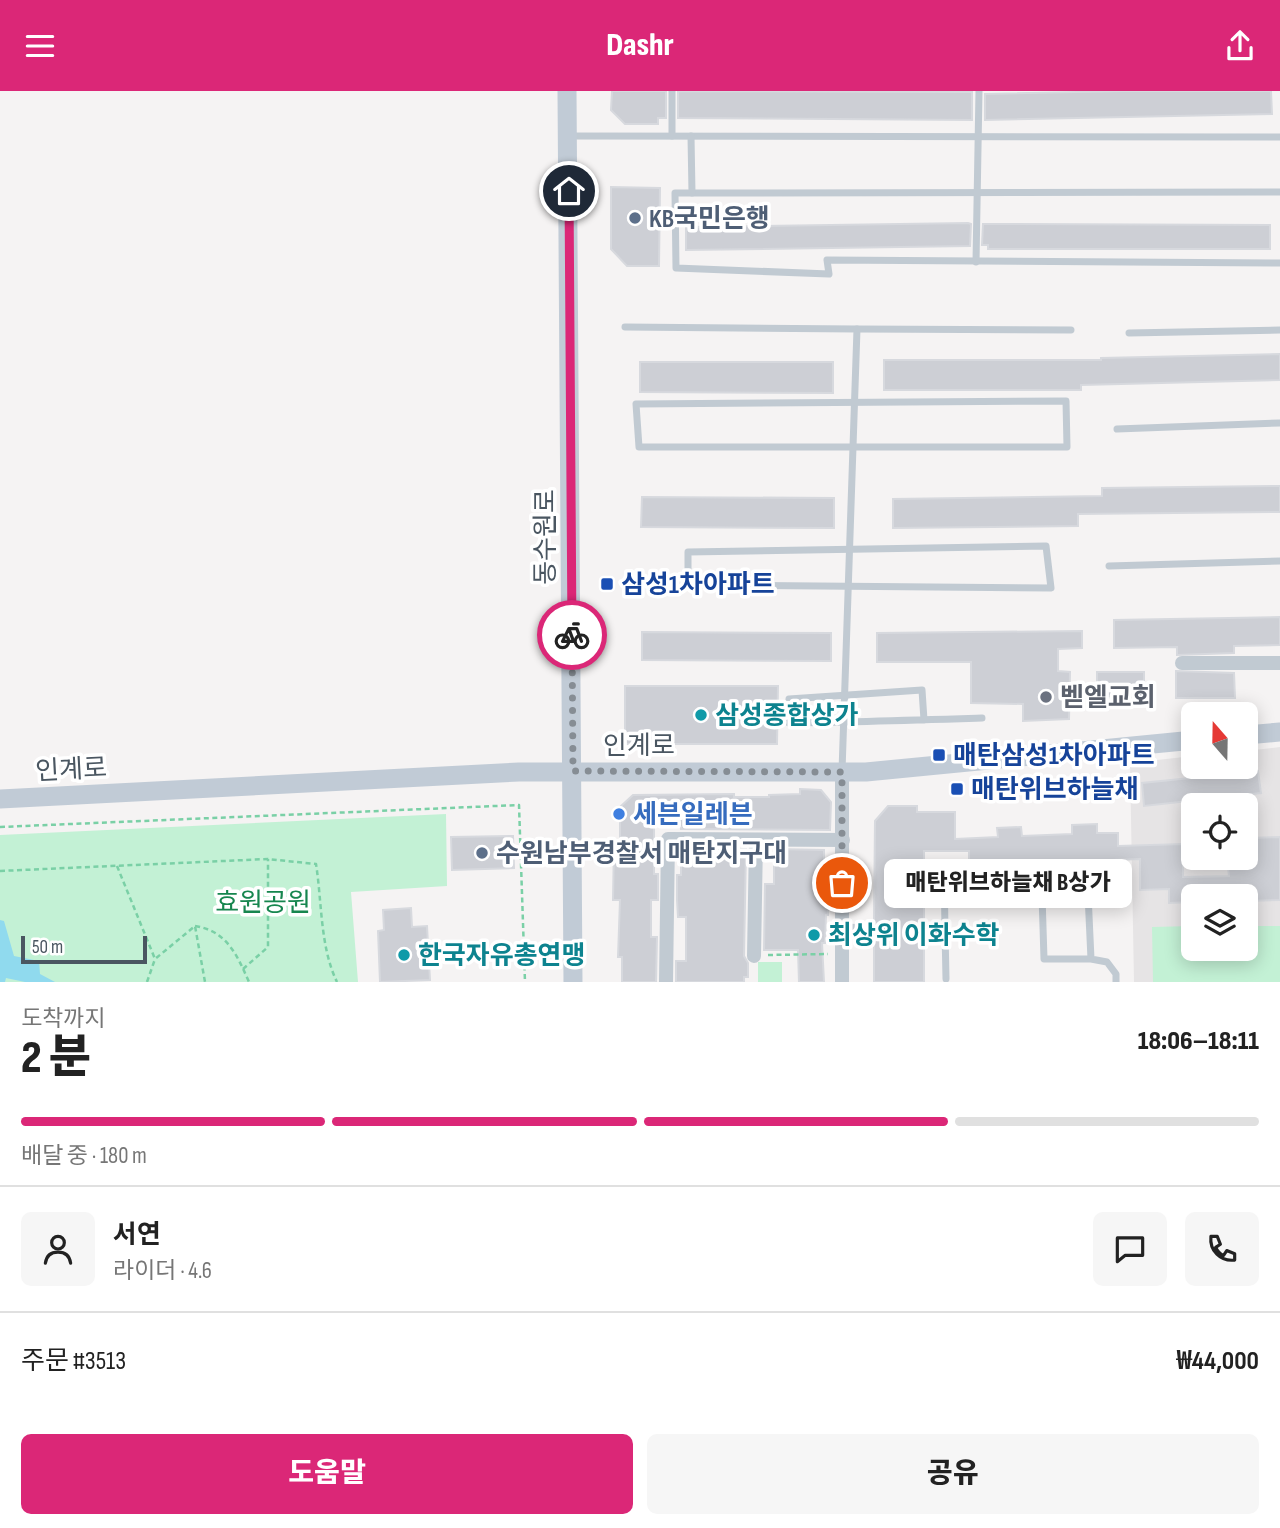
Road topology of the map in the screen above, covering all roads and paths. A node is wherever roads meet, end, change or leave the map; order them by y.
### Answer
1 (568, 91) edge
2 (672, 91) edge
3 (979, 91) edge
4 (568, 136) junction
5 (672, 136) junction
6 (691, 136) junction
7 (980, 136) junction
8 (1280, 137) edge
9 (1280, 192) edge
10 (692, 193) junction
11 (978, 193) junction
12 (976, 262) junction
13 (1280, 263) edge
14 (625, 327) dead end
15 (857, 329) junction
16 (1071, 330) dead end
17 (1280, 330) edge
18 (1129, 333) dead end
19 (855, 402) junction
20 (1280, 423) edge
21 (1117, 429) dead end
22 (853, 447) junction
23 (850, 549) junction
24 (1280, 561) edge
25 (1109, 566) dead end
26 (850, 586) junction
27 (1182, 663) dead end
28 (1280, 663) edge
29 (845, 696) junction
30 (982, 718) dead end
31 (924, 720) junction
32 (844, 722) junction
33 (1280, 732) edge
34 (1258, 734) edge
35 (1181, 741) edge
36 (573, 771) junction
37 (842, 772) junction
38 (0, 799) edge
39 (0, 827) edge
40 (843, 839) junction
41 (756, 840) junction
42 (268, 859) junction
43 (944, 863) dead end
44 (117, 866) junction
45 (0, 871) edge
46 (195, 926) junction
47 (841, 927) junction
48 (874, 928) dead end
49 (924, 930) dead end
50 (945, 931) junction
51 (842, 954) junction
52 (781, 955) dead end
53 (754, 956) dead end
54 (155, 959) junction
55 (1091, 959) junction
56 (243, 969) junction
57 (946, 979) dead end
58 (146, 982) edge
59 (205, 982) edge
60 (249, 982) edge
61 (337, 982) edge
62 (524, 982) edge
63 (573, 982) edge
64 (666, 982) edge
65 (842, 982) edge
66 (1116, 982) edge

1 - 4 street, 동수원로
2 - 5 lane
3 - 7 lane
4 - 5 lane
4 - 36 street, 동수원로
5 - 6 lane
6 - 7 lane
6 - 10 lane
7 - 8 lane
7 - 11 lane
9 - 11 lane
10 - 11 lane
10 - 12 lane
11 - 12 lane
12 - 13 lane
14 - 15 lane
15 - 16 lane
15 - 19 lane
17 - 18 lane
19 - 22 lane
19 - 22 lane
19 - 22 lane
20 - 21 lane
22 - 23 lane
23 - 26 lane
23 - 26 lane
23 - 26 lane
24 - 25 lane
26 - 29 lane
27 - 28 street
29 - 31 lane
29 - 32 lane
29 - 32 lane
30 - 31 lane
31 - 32 lane
32 - 37 lane
33 - 34 street
35 - 37 street, 인계로
36 - 37 street, 인계로
36 - 38 street, 인계로
36 - 63 street, 동수원로
37 - 40 street
39 - 62 path
40 - 41 street
40 - 47 street
41 - 53 street
41 - 64 street
42 - 44 path
42 - 56 path
42 - 61 path
43 - 50 lane
44 - 45 path
44 - 54 path
46 - 54 path
46 - 56 path
46 - 59 path
47 - 48 lane
47 - 51 street
49 - 50 lane
50 - 57 lane
51 - 52 path
51 - 65 street
54 - 58 path
55 - 55 lane
55 - 66 lane
56 - 60 path

